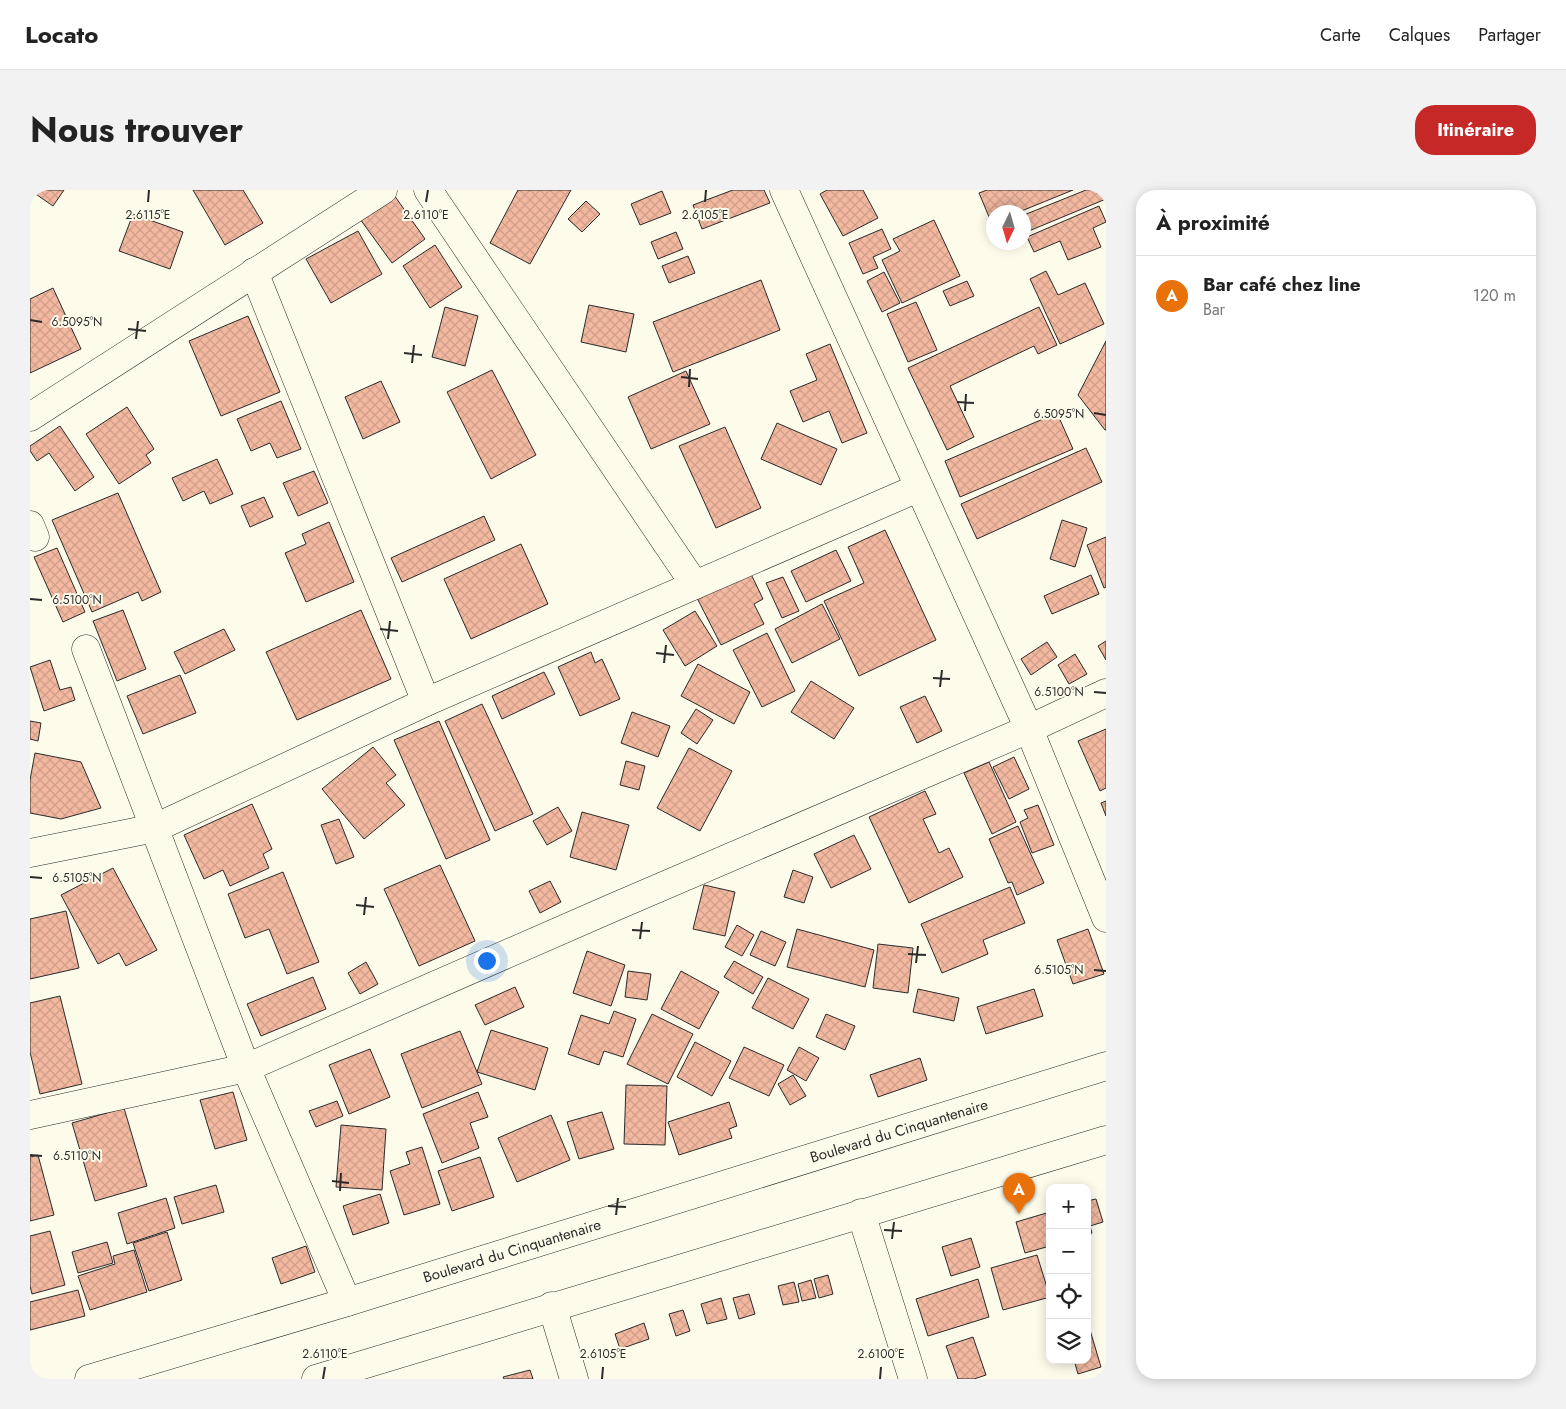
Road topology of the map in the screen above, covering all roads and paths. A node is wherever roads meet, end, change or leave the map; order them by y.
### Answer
1 (383, 190) edge
2 (428, 190) edge
3 (784, 190) edge
4 (254, 272) junction
5 (30, 417) edge
6 (918, 488) junction
7 (694, 585) junction
8 (86, 649) dead end
9 (1106, 693) edge
10 (426, 702) junction
11 (1029, 730) junction
12 (155, 828) junction
13 (30, 853) edge
14 (1106, 918) edge
15 (1106, 1066) edge
16 (246, 1068) junction
17 (30, 1115) edge
18 (1106, 1140) edge
19 (861, 1213) junction
20 (347, 1302) junction
21 (552, 1306) junction
22 (89, 1379) edge
23 (316, 1379) edge
24 (574, 1379) edge
25 (913, 1379) edge

1 - 4 street
2 - 7 street
3 - 6 street
4 - 5 street
4 - 10 street
6 - 7 street
6 - 11 street
7 - 10 street
8 - 12 street
9 - 11 street
10 - 12 street
11 - 14 street
11 - 16 street
12 - 13 street
12 - 16 street
15 - 20 street, Boulevard du Cinquantenaire
16 - 17 street
16 - 20 street
18 - 19 street
19 - 21 street
19 - 25 street
20 - 22 street, Boulevard du Cinquantenaire
21 - 23 street
21 - 24 street

